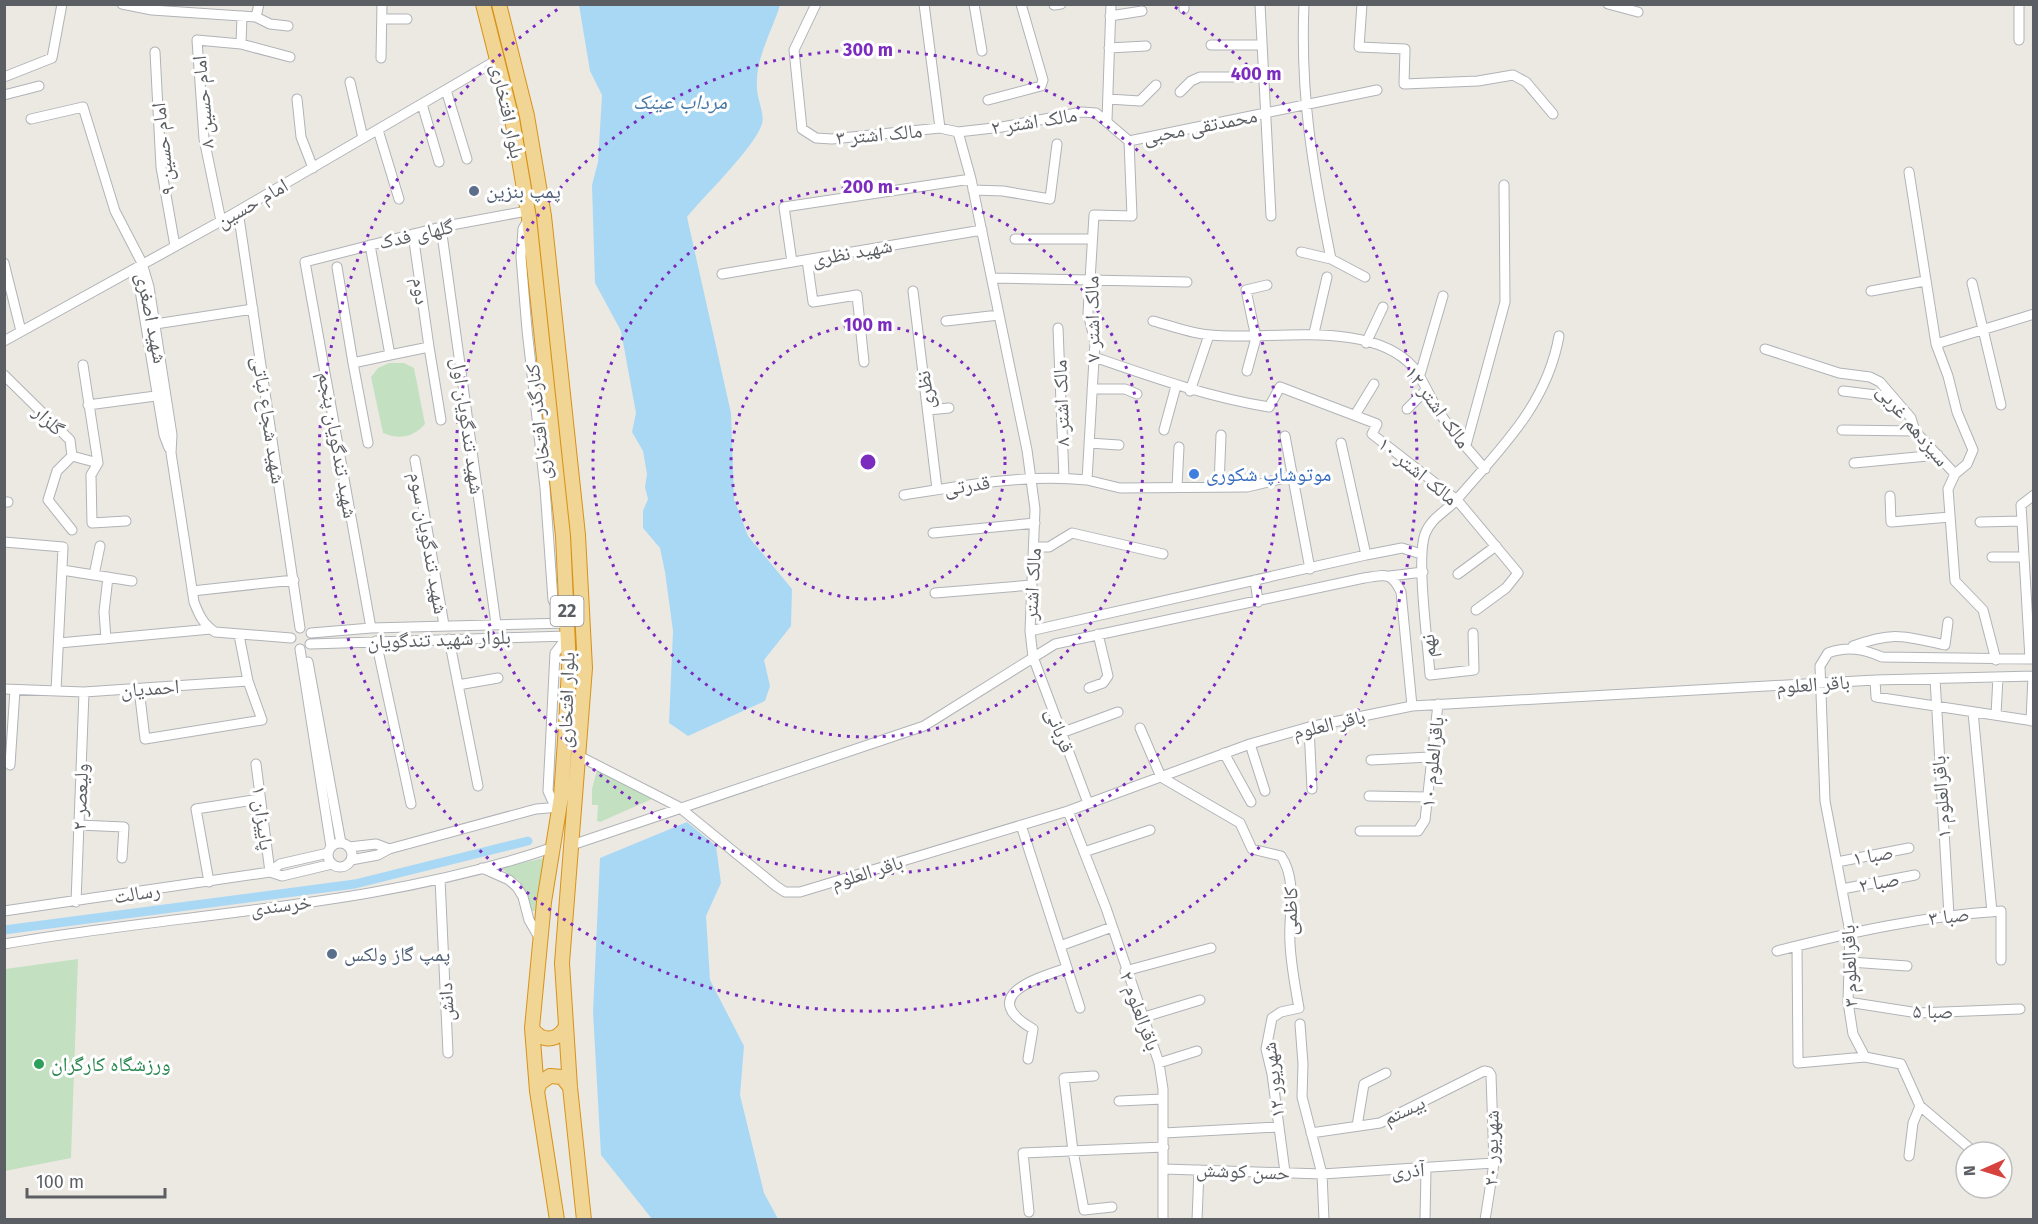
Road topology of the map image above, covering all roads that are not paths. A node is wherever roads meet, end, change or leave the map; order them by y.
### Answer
1 (62, 4) edge
2 (122, 4) edge
3 (213, 4) edge
4 (259, 4) edge
5 (382, 4) edge
6 (483, 4) edge
7 (499, 4) edge
8 (816, 4) edge
9 (924, 4) edge
10 (974, 4) edge
11 (1021, 4) edge
12 (1060, 4) edge
13 (1111, 4) edge
14 (1260, 4) edge
15 (1304, 4) edge
16 (1362, 4) edge
17 (1608, 4) edge
18 (2019, 4) edge
19 (1054, 5) edge
20 (1142, 11) dead end
21 (1638, 12) dead end
22 (219, 14) junction
23 (242, 16) junction
24 (1110, 16) junction
25 (256, 17) junction
26 (382, 19) junction
27 (407, 19) dead end
28 (288, 26) dead end
29 (2019, 40) dead end
30 (241, 44) junction
31 (1211, 45) dead end
32 (1262, 45) junction
33 (1146, 46) dead end
34 (1109, 48) junction
35 (982, 51) dead end
36 (155, 52) dead end
37 (290, 57) dead end
38 (381, 58) dead end
39 (497, 60) junction
40 (4, 77) edge
41 (1263, 77) junction
42 (350, 82) dead end
43 (1156, 85) dead end
44 (39, 86) dead end
45 (446, 90) junction
46 (1377, 90) dead end
47 (1180, 92) dead end
48 (4, 95) edge
49 (297, 99) dead end
50 (1108, 99) junction
51 (988, 100) dead end
52 (422, 104) junction
53 (1304, 104) junction
54 (1266, 113) junction
55 (1553, 114) dead end
56 (31, 119) dead end
57 (1107, 120) junction
58 (940, 128) junction
59 (378, 130) junction
60 (958, 132) junction
61 (363, 138) junction
62 (1129, 141) junction
63 (1057, 144) dead end
64 (467, 159) dead end
65 (439, 162) dead end
66 (313, 168) junction
67 (1909, 172) dead end
68 (971, 179) junction
69 (1504, 185) dead end
70 (973, 190) junction
71 (399, 200) dead end
72 (238, 211) junction
73 (528, 215) junction
74 (1271, 216) dead end
75 (221, 221) junction
76 (441, 227) junction
77 (982, 230) junction
78 (413, 234) junction
79 (1015, 239) dead end
80 (1092, 239) junction
81 (370, 245) junction
82 (175, 246) junction
83 (1301, 252) dead end
84 (807, 260) junction
85 (1331, 260) junction
86 (305, 262) joint
87 (792, 262) junction
88 (4, 263) edge
89 (142, 263) junction
90 (336, 267) dead end
91 (722, 274) dead end
92 (1327, 277) dead end
93 (1365, 277) dead end
94 (992, 278) junction
95 (1090, 279) junction
96 (1925, 281) junction
97 (1187, 282) dead end
98 (1972, 283) dead end
99 (1267, 285) dead end
100 (913, 291) dead end
101 (1871, 291) dead end
102 (1443, 296) dead end
103 (1383, 307) dead end
104 (253, 309) junction
105 (2034, 314) edge
106 (999, 315) junction
107 (946, 321) dead end
108 (1153, 321) dead end
109 (151, 325) junction
110 (1058, 328) dead end
111 (1982, 330) junction
112 (21, 331) junction
113 (1314, 333) junction
114 (1209, 335) junction
115 (1559, 336) dead end
116 (1256, 338) junction
117 (4, 341) edge
118 (1366, 343) junction
119 (1936, 344) junction
120 (429, 347) junction
121 (1766, 349) dead end
122 (390, 355) junction
123 (1094, 357) junction
124 (864, 362) dead end
125 (353, 363) junction
126 (83, 365) dead end
127 (1247, 370) dead end
128 (4, 375) edge
129 (1419, 378) junction
130 (1374, 384) dead end
131 (1176, 386) junction
132 (1092, 389) junction
133 (1426, 390) junction
134 (1190, 391) junction
135 (1843, 391) dead end
136 (1137, 394) dead end
137 (162, 395) junction
138 (1893, 397) junction
139 (88, 405) junction
140 (2001, 405) dead end
141 (949, 408) dead end
142 (1407, 409) dead end
143 (928, 410) junction
144 (1356, 415) junction
145 (441, 420) dead end
146 (1164, 430) dead end
147 (1842, 430) dead end
148 (1915, 430) junction
149 (1221, 435) dead end
150 (1285, 436) dead end
151 (368, 443) dead end
152 (1089, 443) junction
153 (1341, 443) dead end
154 (1119, 445) dead end
155 (1466, 445) junction
156 (1179, 447) dead end
157 (1938, 455) junction
158 (72, 456) junction
159 (415, 460) dead end
160 (98, 463) junction
161 (1854, 464) dead end
162 (1485, 469) junction
163 (1955, 474) junction
164 (1293, 476) junction
165 (1031, 478) junction
166 (1064, 478) junction
167 (1087, 480) junction
168 (1220, 486) junction
169 (1177, 487) junction
170 (937, 489) junction
171 (904, 495) dead end
172 (2034, 495) edge
173 (1890, 496) dead end
174 (1457, 500) junction
175 (1950, 517) junction
176 (126, 521) dead end
177 (2022, 521) junction
178 (1980, 522) dead end
179 (1035, 523) junction
180 (72, 530) dead end
181 (933, 533) dead end
182 (4, 542) edge
183 (100, 546) dead end
184 (1496, 546) junction
185 (1034, 547) junction
186 (1163, 554) dead end
187 (1421, 554) junction
188 (1366, 555) junction
189 (1992, 557) dead end
190 (2024, 557) junction
191 (1310, 569) junction
192 (62, 570) junction
193 (1414, 573) junction
194 (1458, 574) dead end
195 (94, 575) junction
196 (108, 577) junction
197 (1393, 578) junction
198 (294, 580) junction
199 (1255, 580) junction
200 (132, 581) dead end
201 (1032, 585) junction
202 (192, 591) junction
203 (935, 593) dead end
204 (1258, 602) junction
205 (1476, 610) dead end
206 (1948, 622) dead end
207 (536, 623) junction
208 (496, 624) junction
209 (444, 625) junction
210 (300, 628) junction
211 (371, 628) junction
212 (211, 629) junction
213 (568, 629) junction
214 (1030, 631) junction
215 (324, 632) junction
216 (310, 633) junction
217 (1473, 633) dead end
218 (1098, 634) junction
219 (239, 635) junction
220 (537, 636) junction
221 (291, 638) junction
222 (106, 639) junction
223 (449, 639) junction
224 (376, 641) junction
225 (58, 643) junction
226 (325, 643) junction
227 (305, 647) junction
228 (1848, 648) junction
229 (1032, 657) junction
230 (2032, 659) edge
231 (1996, 660) junction
232 (2033, 676) edge
233 (1998, 677) junction
234 (498, 678) dead end
235 (1935, 679) junction
236 (1875, 680) junction
237 (248, 681) junction
238 (1822, 684) junction
239 (458, 685) junction
240 (1089, 688) dead end
241 (139, 689) junction
242 (10, 690) edge
243 (56, 691) junction
244 (84, 692) junction
245 (1438, 704) junction
246 (1412, 706) junction
247 (1935, 708) junction
248 (1118, 712) dead end
249 (1973, 712) junction
250 (1996, 715) junction
251 (2032, 721) edge
252 (1309, 727) junction
253 (1140, 728) dead end
254 (1060, 733) junction
255 (1250, 744) junction
256 (1224, 753) junction
257 (579, 756) junction
258 (1430, 757) junction
259 (1371, 760) dead end
260 (256, 764) dead end
261 (10, 765) dead end
262 (1161, 777) junction
263 (478, 786) dead end
264 (1312, 789) dead end
265 (1265, 791) dead end
266 (1369, 796) dead end
267 (1428, 797) junction
268 (260, 799) junction
269 (1251, 802) dead end
270 (1088, 803) junction
271 (411, 804) dead end
272 (560, 807) junction
273 (679, 807) junction
274 (1068, 811) junction
275 (79, 825) junction
276 (1021, 825) junction
277 (1150, 830) dead end
278 (1360, 831) dead end
279 (345, 845) junction
280 (569, 846) junction
281 (554, 847) junction
282 (1909, 848) dead end
283 (389, 849) junction
284 (330, 850) junction
285 (1084, 852) junction
286 (122, 858) dead end
287 (351, 860) junction
288 (1837, 861) junction
289 (332, 864) junction
290 (482, 868) junction
291 (270, 872) junction
292 (1915, 875) dead end
293 (440, 879) junction
294 (208, 882) junction
295 (1842, 889) junction
296 (76, 902) junction
297 (4, 911) edge
298 (1992, 912) junction
299 (1949, 915) junction
300 (1112, 927) junction
301 (1850, 932) junction
302 (540, 939) junction
303 (4, 944) edge
304 (1797, 945) junction
305 (1060, 946) junction
306 (1211, 948) dead end
307 (1777, 951) dead end
308 (2001, 960) dead end
309 (1850, 962) junction
310 (1907, 966) dead end
311 (1067, 968) junction
312 (1125, 971) junction
313 (1200, 1000) dead end
314 (1848, 1002) junction
315 (1080, 1008) dead end
316 (1299, 1008) joint
317 (2020, 1009) dead end
318 (1141, 1018) junction
319 (1300, 1024) dead end
320 (532, 1028) junction
321 (565, 1028) junction
322 (1197, 1051) dead end
323 (448, 1053) dead end
324 (1865, 1057) junction
325 (1028, 1059) dead end
326 (1159, 1063) junction
327 (1386, 1073) dead end
328 (1491, 1075) joint
329 (1094, 1076) dead end
330 (570, 1087) junction
331 (537, 1091) junction
332 (1163, 1099) junction
333 (1119, 1101) dead end
334 (1920, 1106) junction
335 (1357, 1126) junction
336 (1279, 1127) junction
337 (1311, 1132) junction
338 (1164, 1133) junction
339 (1960, 1140) edge
340 (1164, 1147) junction
341 (1073, 1151) junction
342 (1909, 1156) dead end
343 (1494, 1163) junction
344 (1164, 1169) junction
345 (1199, 1170) junction
346 (1426, 1170) junction
347 (1285, 1172) junction
348 (1322, 1174) junction
349 (1112, 1208) dead end
350 (1029, 1212) dead end
351 (557, 1220) edge
352 (584, 1220) edge
353 (1163, 1220) edge
354 (1197, 1220) edge
355 (1324, 1220) edge
356 (1425, 1220) edge
357 (1485, 1220) edge

1 - 40 street
2 - 22 street
3 - 22 street
4 - 25 street
5 - 26 street
6 - 39 highway, بلوار افتخاری / 22
7 - 257 highway, بلوار افتخاری / 22
8 - 58 street, مالک اشتر ۳
9 - 58 street
10 - 35 street
11 - 51 street
12 - 19 street
13 - 24 street
14 - 32 street
15 - 53 street
16 - 55 street
17 - 21 street
18 - 29 street
20 - 24 street
22 - 23 street
23 - 25 street
23 - 30 street
24 - 34 street
25 - 28 street
26 - 27 street
26 - 38 street
30 - 37 street, امام حسین ۸
30 - 75 street, امام حسین ۸
31 - 32 street
32 - 41 street
33 - 34 street
34 - 50 street
36 - 82 street, امام حسین ۹
39 - 45 street, امام حسین
39 - 73 highway, بلوار افتخاری / 22
41 - 47 street
41 - 54 street
42 - 61 street
43 - 50 street
44 - 48 street
45 - 52 street, امام حسین
45 - 64 street
46 - 53 street, محمدتقی محبی
49 - 66 street
50 - 57 street
52 - 59 street, امام حسین
52 - 65 street
53 - 54 street, محمدتقی محبی
53 - 85 street
54 - 62 street, محمدتقی محبی
54 - 74 street
56 - 89 street
57 - 60 street, مالک اشتر ۲
57 - 62 street, محمدتقی محبی
58 - 60 street, مالک اشتر ۳
59 - 61 street, امام حسین
59 - 71 street
60 - 68 street, مالک اشتر
61 - 66 street, امام حسین
62 - 80 street, مالک اشتر ۷
63 - 70 street
66 - 72 street, امام حسین
67 - 96 street
68 - 70 street, مالک اشتر
68 - 87 street
69 - 155 street
70 - 77 street, مالک اشتر
72 - 75 street, امام حسین
72 - 104 street, شهید شجاع نباتی
73 - 76 street, گلهای فدک
73 - 213 highway, بلوار افتخاری / 22
75 - 82 street, امام حسین
76 - 78 street, گلهای فدک
76 - 208 street, شهید تندگویان اول
77 - 84 street, شهید نظری
77 - 94 street, مالک اشتر
78 - 81 street, گلهای فدک
78 - 120 street, دوم
79 - 80 street
80 - 95 street, مالک اشتر ۷
81 - 86 street, گلهای فدک
81 - 122 street
82 - 89 street, امام حسین
83 - 85 street
84 - 87 street, شهید نظری
84 - 124 street
85 - 93 street
86 - 211 street, شهید تندگویان پنجم
87 - 91 street, شهید نظری
88 - 112 street
89 - 109 street, شهید اصغری
89 - 112 street, امام حسین
90 - 125 street
92 - 113 street
94 - 95 street
94 - 106 street, مالک اشتر
95 - 97 street
95 - 123 street, مالک اشتر ۷
96 - 101 street
96 - 119 street
98 - 111 street
99 - 116 street
100 - 143 street, نظری
102 - 129 street
103 - 118 street
104 - 109 street
104 - 198 street, شهید شجاع نباتی
105 - 111 street
106 - 107 street
106 - 165 street, مالک اشتر
108 - 114 street, مالک اشتر ۱۲
109 - 137 street, شهید اصغری
110 - 166 street, مالک اشتر ۸
111 - 119 street
111 - 140 street
112 - 117 street, امام حسین
113 - 116 street, مالک اشتر ۱۲
113 - 118 street, مالک اشتر ۱۲
114 - 116 street, مالک اشتر ۱۲
114 - 134 street
115 - 162 street
116 - 127 street
118 - 129 street, مالک اشتر ۱۲
119 - 163 street
120 - 122 street
120 - 145 street, دوم
121 - 138 street, سیزدهم غربی
122 - 125 street
123 - 131 street, مالک اشتر ۱۰
123 - 132 street, مالک اشتر ۷
125 - 151 street
126 - 139 street
128 - 158 street, گلزار
129 - 133 street, مالک اشتر ۱۲
130 - 144 street
131 - 134 street, مالک اشتر ۱۰
131 - 146 street
132 - 136 street
132 - 152 street, مالک اشتر ۷
133 - 142 street
133 - 155 street, مالک اشتر ۱۲
134 - 144 street, مالک اشتر ۱۰
135 - 138 street
137 - 139 street
137 - 202 street, شهید اصغری
138 - 148 street, سیزدهم غربی
139 - 160 street
141 - 143 street
143 - 170 street, نظری
144 - 174 street, مالک اشتر ۱۰
147 - 148 street
148 - 157 street, سیزدهم غربی
149 - 168 street
150 - 164 street
152 - 154 street
152 - 167 street, مالک اشتر ۷
153 - 188 street
155 - 162 street, مالک اشتر ۱۲
156 - 169 street
157 - 161 street
157 - 163 street, سیزدهم غربی
158 - 160 street
158 - 180 street, گلزار
159 - 209 street, شهید تندگویان سوم
160 - 176 street
162 - 174 street
163 - 175 street
164 - 168 street
164 - 191 street
165 - 166 street
165 - 170 street, قدرتی
165 - 179 street, مالک اشتر
166 - 167 street
167 - 169 street
168 - 169 street
170 - 171 street, قدرتی
172 - 177 street
173 - 175 street
174 - 184 street, مالک اشتر ۱۰
174 - 187 street
175 - 231 street
177 - 178 street
177 - 190 street
179 - 181 street
179 - 185 street, مالک اشتر
182 - 192 street
183 - 195 street
184 - 194 street
184 - 205 street, مالک اشتر ۱۰
185 - 186 street
185 - 201 street, مالک اشتر
187 - 188 street
187 - 193 street
188 - 191 street
189 - 190 street
190 - 230 street
191 - 199 street
192 - 195 street
192 - 225 street
193 - 197 street
193 - 217 street, نهم
195 - 196 street
196 - 200 street
196 - 222 street
197 - 204 street
197 - 246 street
198 - 202 street
198 - 210 street, شهید شجاع نباتی
199 - 204 street
199 - 214 street
201 - 203 street
201 - 214 street, مالک اشتر
202 - 212 street, شهید اصغری
204 - 218 street
206 - 228 street
207 - 208 street, بلوار شهید تندگویان
207 - 213 street, بلوار شهید تندگویان
207 - 220 street
208 - 209 street, بلوار شهید تندگویان
209 - 211 street, بلوار شهید تندگویان
210 - 216 street
210 - 221 street
211 - 215 street, بلوار شهید تندگویان
212 - 219 street
212 - 222 street
213 - 220 street, بلوار شهید تندگویان
213 - 272 highway, بلوار افتخاری / 22
214 - 229 street, مالک اشتر
215 - 216 street, بلوار شهید تندگویان
215 - 226 street
216 - 227 street
218 - 229 street
218 - 240 street
219 - 221 street
219 - 237 street
220 - 223 street, بلوار شهید تندگویان
221 - 227 street
222 - 225 street
223 - 224 street, بلوار شهید تندگویان
223 - 239 street
224 - 226 street, بلوار شهید تندگویان
224 - 271 street
225 - 243 street
226 - 227 street, بلوار شهید تندگویان
227 - 279 street
227 - 284 street
228 - 231 street
228 - 238 street, باقرالعلوم ۳
229 - 254 street, قربانی
229 - 273 street
230 - 231 street
232 - 233 street, باقر العلوم
232 - 251 street
233 - 235 street, باقر العلوم
233 - 250 street
234 - 239 street
235 - 236 street, باقر العلوم
235 - 247 street, باقرالعلوم ۱
236 - 238 street, باقر العلوم
236 - 247 street
237 - 241 street, احمدیان
237 - 241 street
238 - 245 street, باقر العلوم
238 - 288 street, باقرالعلوم ۳
239 - 263 street
241 - 244 street, احمدیان
242 - 243 street, احمدیان
242 - 261 street
243 - 244 street, احمدیان
244 - 275 street, ولیعصر ۲
245 - 246 street, باقر العلوم
245 - 258 street, باقرالعلوم ۱۰
246 - 252 street, باقر العلوم
247 - 249 street
247 - 299 street, باقرالعلوم ۱
248 - 254 street
249 - 250 street
249 - 298 street
250 - 251 street
252 - 255 street, باقر العلوم
252 - 264 street
253 - 262 street
254 - 270 street, قربانی
255 - 256 street, باقر العلوم
255 - 265 street
256 - 262 street, باقر العلوم
256 - 269 street
257 - 273 street, باقر العلوم
257 - 280 highway, بلوار افتخاری / 22
258 - 259 street
258 - 267 street, باقرالعلوم ۱۰
260 - 268 street, پاییزان ۱
262 - 270 street, باقر العلوم
262 - 316 street, کاظمی
266 - 267 street
267 - 278 street, باقرالعلوم ۱۰
268 - 291 street, پاییزان ۱
268 - 294 street
270 - 274 street, باقر العلوم
272 - 281 highway, بلوار افتخاری / 22
272 - 283 street
273 - 276 street, باقر العلوم
273 - 280 street
274 - 276 street, باقر العلوم
274 - 285 street, باقرالعلوم ۲
275 - 286 street
275 - 296 street, ولیعصر ۲
276 - 305 street
277 - 285 street
279 - 283 street
279 - 284 street, رسالت
279 - 287 street
280 - 321 highway, بلوار افتخاری / 22
281 - 290 street, خرسندی
281 - 302 highway, بلوار افتخاری / 22
282 - 288 street, صبا ۱
283 - 287 street
284 - 289 street
284 - 291 street, رسالت
285 - 300 street, باقرالعلوم ۲
287 - 289 street, رسالت
288 - 295 street, باقرالعلوم ۳
289 - 291 street, رسالت
290 - 293 street, خرسندی
290 - 302 street
291 - 294 street, رسالت
292 - 295 street, صبا ۲
293 - 303 street, خرسندی
293 - 323 street, دانش
294 - 296 street, رسالت
295 - 301 street, باقرالعلوم ۳
296 - 297 street, رسالت
298 - 299 street, صبا ۳
298 - 308 street, صبا ۳
299 - 301 street, صبا ۳
300 - 305 street
300 - 312 street, باقرالعلوم ۲
301 - 304 street, صبا ۳
301 - 309 street, باقرالعلوم ۳
302 - 320 highway, بلوار افتخاری / 22
304 - 307 street, صبا ۳
304 - 324 street
305 - 311 street
306 - 312 street
309 - 310 street
309 - 314 street, باقرالعلوم ۳
311 - 315 street
311 - 325 street
312 - 318 street, باقرالعلوم ۲
313 - 318 street
314 - 317 street, صبا ۵
314 - 324 street, باقرالعلوم ۳
316 - 336 street, شهریور ۱۲
318 - 326 street, باقرالعلوم ۲
319 - 337 street
320 - 321 highway
320 - 331 highway, بلوار افتخاری / 22
321 - 330 highway, بلوار افتخاری / 22
322 - 326 street
324 - 334 street
326 - 332 street, باقرالعلوم ۲
327 - 335 street
328 - 335 street, بیستم
328 - 343 street, شهریور ۲۰
329 - 341 street
330 - 331 highway
330 - 352 highway, بلوار افتخاری / 22
331 - 351 highway, بلوار افتخاری / 22
332 - 333 street
332 - 338 street, باقرالعلوم ۲
334 - 339 street
334 - 342 street
335 - 337 street, بیستم
336 - 338 street
336 - 347 street, شهریور ۱۲
337 - 348 street
338 - 340 street, باقرالعلوم ۲
340 - 341 street
340 - 344 street, باقرالعلوم ۲
341 - 349 street
341 - 350 street
343 - 346 street, آذری
343 - 357 street, شهریور ۲۰
344 - 345 street, حسن کوشش
344 - 353 street, باقرالعلوم ۲
345 - 347 street, حسن کوشش
345 - 354 street
346 - 348 street, آذری
346 - 356 street
347 - 348 street, حسن کوشش
348 - 355 street

